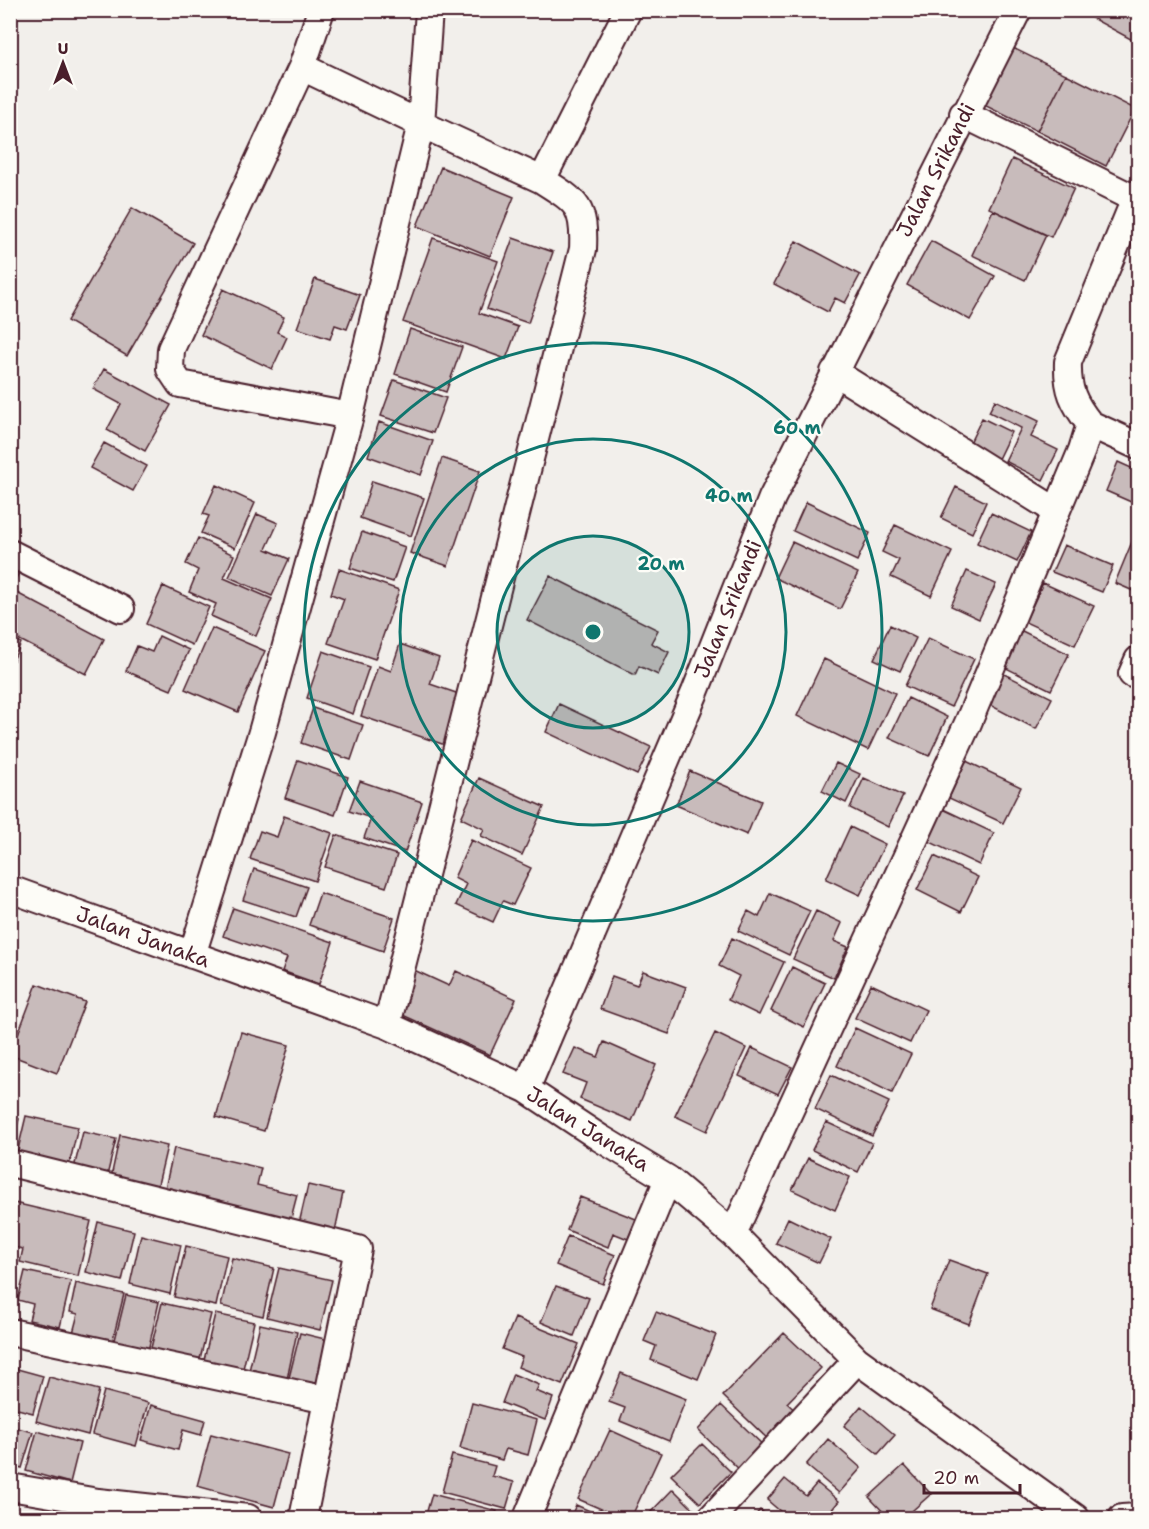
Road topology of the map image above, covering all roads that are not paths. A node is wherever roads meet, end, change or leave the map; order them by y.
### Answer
1 (321, 10) edge
2 (429, 10) edge
3 (628, 10) edge
4 (1018, 10) edge
5 (302, 67) junction
6 (963, 114) junction
7 (421, 124) junction
8 (542, 180) junction
9 (1137, 196) edge
10 (834, 372) junction
11 (350, 416) junction
12 (1090, 424) junction
13 (1138, 446) edge
14 (1056, 511) junction
15 (10, 553) edge
16 (122, 609) dead end
17 (10, 889) edge
18 (192, 955) junction
19 (387, 1025) junction
20 (526, 1089) junction
21 (10, 1163) edge
22 (668, 1179) junction
23 (733, 1234) junction
24 (10, 1332) edge
25 (856, 1360) junction
26 (327, 1400) junction
27 (10, 1487) edge
28 (97, 1510) edge
29 (1138, 1517) edge
30 (248, 1518) edge
31 (303, 1518) edge
32 (527, 1518) edge
33 (711, 1518) edge
34 (1076, 1518) edge
35 (1122, 1518) edge

1 - 5 street
2 - 7 street
3 - 8 street
4 - 6 street, Jalan Srikandi
5 - 7 street
5 - 11 street
6 - 9 street
6 - 10 street, Jalan Srikandi
7 - 8 street
7 - 11 street
8 - 19 street
9 - 12 street
10 - 14 street
10 - 20 street, Jalan Srikandi
11 - 18 street
12 - 13 street
12 - 14 street
14 - 23 street
15 - 16 street
17 - 18 street, Jalan Janaka
18 - 19 street, Jalan Janaka
19 - 20 street, Jalan Janaka
20 - 22 street, Jalan Janaka
21 - 26 street
22 - 23 street, Jalan Janaka
22 - 32 street
23 - 25 street, Jalan Janaka
24 - 26 street
25 - 33 street
25 - 34 street, Jalan Janaka
26 - 31 street
27 - 28 street
28 - 30 street
29 - 35 street

